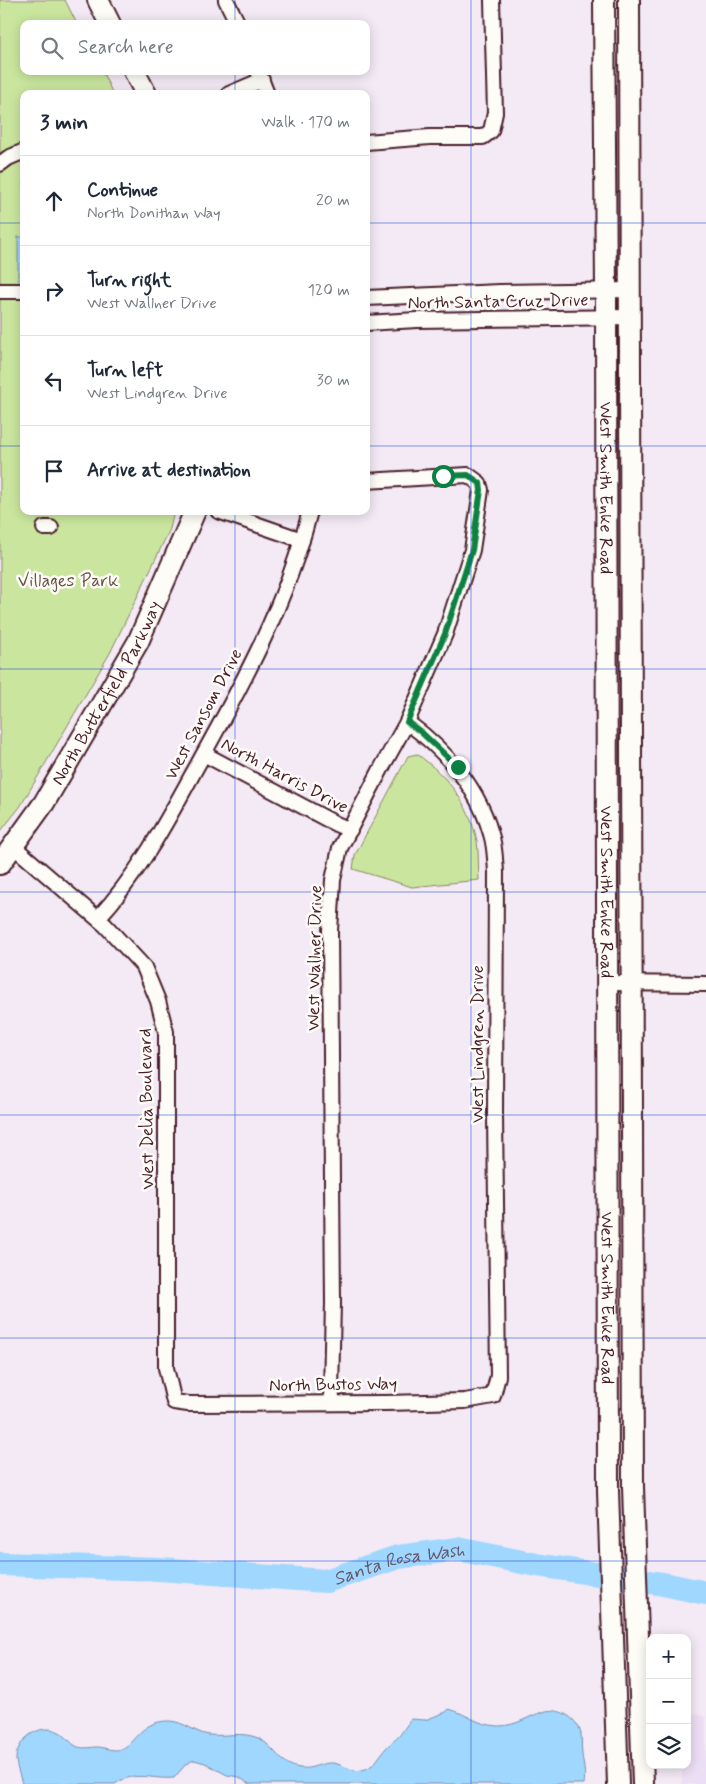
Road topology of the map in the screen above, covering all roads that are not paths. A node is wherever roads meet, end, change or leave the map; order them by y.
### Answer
1 (98, 0) edge
2 (226, 0) edge
3 (492, 0) edge
4 (604, 0) edge
5 (629, 0) edge
6 (108, 20) edge
7 (236, 20) edge
8 (136, 75) edge
9 (260, 76) edge
10 (144, 90) edge
11 (236, 90) edge
12 (265, 90) edge
13 (370, 142) edge
14 (20, 152) edge
15 (0, 164) edge
16 (606, 290) junction
17 (630, 290) junction
18 (0, 291) edge
19 (20, 291) edge
20 (370, 298) edge
21 (606, 318) junction
22 (630, 318) junction
23 (370, 324) edge
24 (370, 481) edge
25 (193, 515) edge
26 (230, 515) edge
27 (309, 515) edge
28 (302, 540) junction
29 (407, 722) junction
30 (204, 754) junction
31 (350, 830) junction
32 (13, 846) junction
33 (0, 864) edge
34 (98, 918) junction
35 (606, 983) junction
36 (631, 983) junction
37 (706, 984) edge
38 (492, 1396) joint
39 (174, 1402) joint
40 (333, 1403) junction
41 (618, 1784) edge
42 (643, 1784) edge

1 - 6 street
2 - 7 street
3 - 13 street
4 - 16 street, West Smith Enke Road
5 - 17 street, West Smith Enke Road
8 - 10 street
9 - 11 street
9 - 12 street
14 - 15 street
16 - 17 street, North Santa Cruz Drive
16 - 20 street, North Santa Cruz Drive
16 - 21 street, West Smith Enke Road
17 - 22 street, West Smith Enke Road
18 - 19 street
21 - 22 street, North Santa Cruz Drive
21 - 23 street, North Santa Cruz Drive
21 - 35 street, West Smith Enke Road
22 - 36 street, West Smith Enke Road
24 - 29 street, West Wallner Drive
25 - 32 street, North Butterfield Parkway
26 - 28 street
27 - 28 street, West Sansom Drive
28 - 30 street, West Sansom Drive
29 - 31 street, West Wallner Drive
29 - 38 street, West Lindgren Drive
30 - 31 street, North Harris Drive
30 - 34 street, West Sansom Drive
31 - 40 street, West Wallner Drive
32 - 33 street, North Butterfield Parkway
32 - 34 street, West Delia Boulevard
34 - 39 street, West Delia Boulevard
35 - 36 street
35 - 41 street, West Smith Enke Road
36 - 37 street
36 - 42 street, West Smith Enke Road
38 - 40 street, North Bustos Way
39 - 40 street, North Bustos Way

